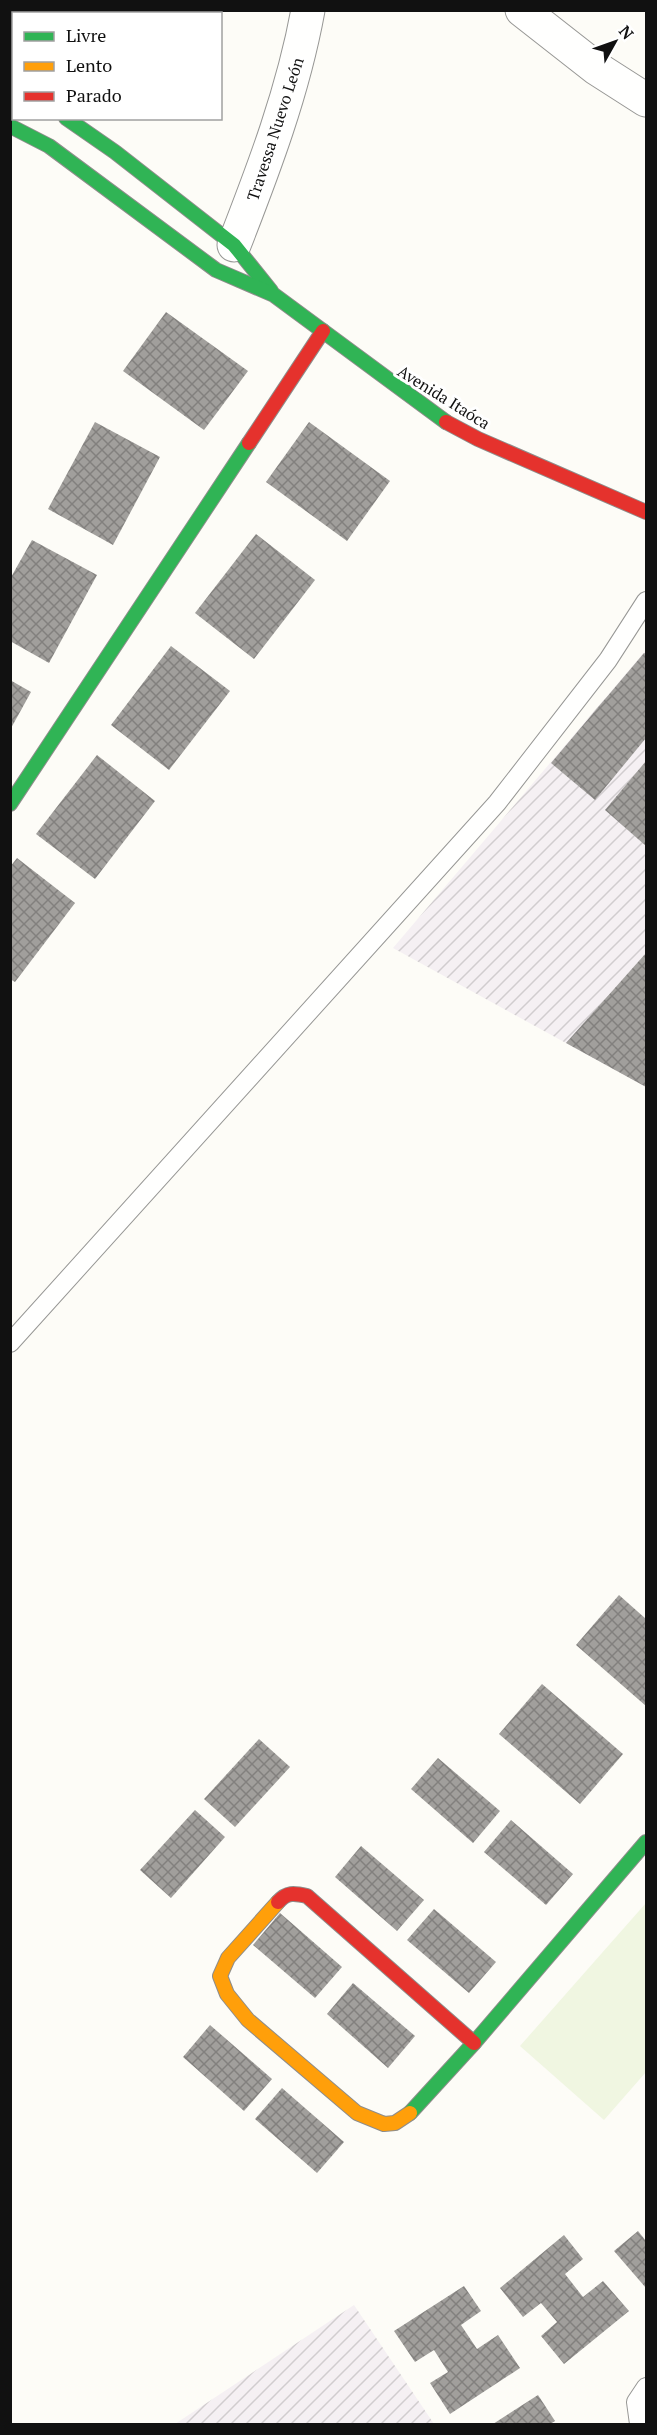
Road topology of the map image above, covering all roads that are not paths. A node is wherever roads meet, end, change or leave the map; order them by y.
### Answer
1 (308, 10) edge
2 (522, 10) edge
3 (646, 100) edge
4 (69, 120) edge
5 (10, 126) edge
6 (234, 245) junction
7 (274, 295) junction
8 (323, 331) junction
9 (646, 512) edge
10 (646, 601) edge
11 (10, 804) edge
12 (10, 1343) edge
13 (646, 1842) edge
14 (474, 2043) junction
15 (646, 2387) edge
16 (639, 2424) edge

1 - 6 street, Travessa Nuevo León
2 - 3 street
4 - 6 street, Avenida Itaóca
5 - 7 street, Avenida Itaóca
6 - 7 street, Avenida Itaóca
7 - 8 street, Avenida Itaóca
8 - 9 street, Avenida Itaóca
8 - 11 street
10 - 12 lane
13 - 14 street
14 - 14 street
15 - 16 lane

